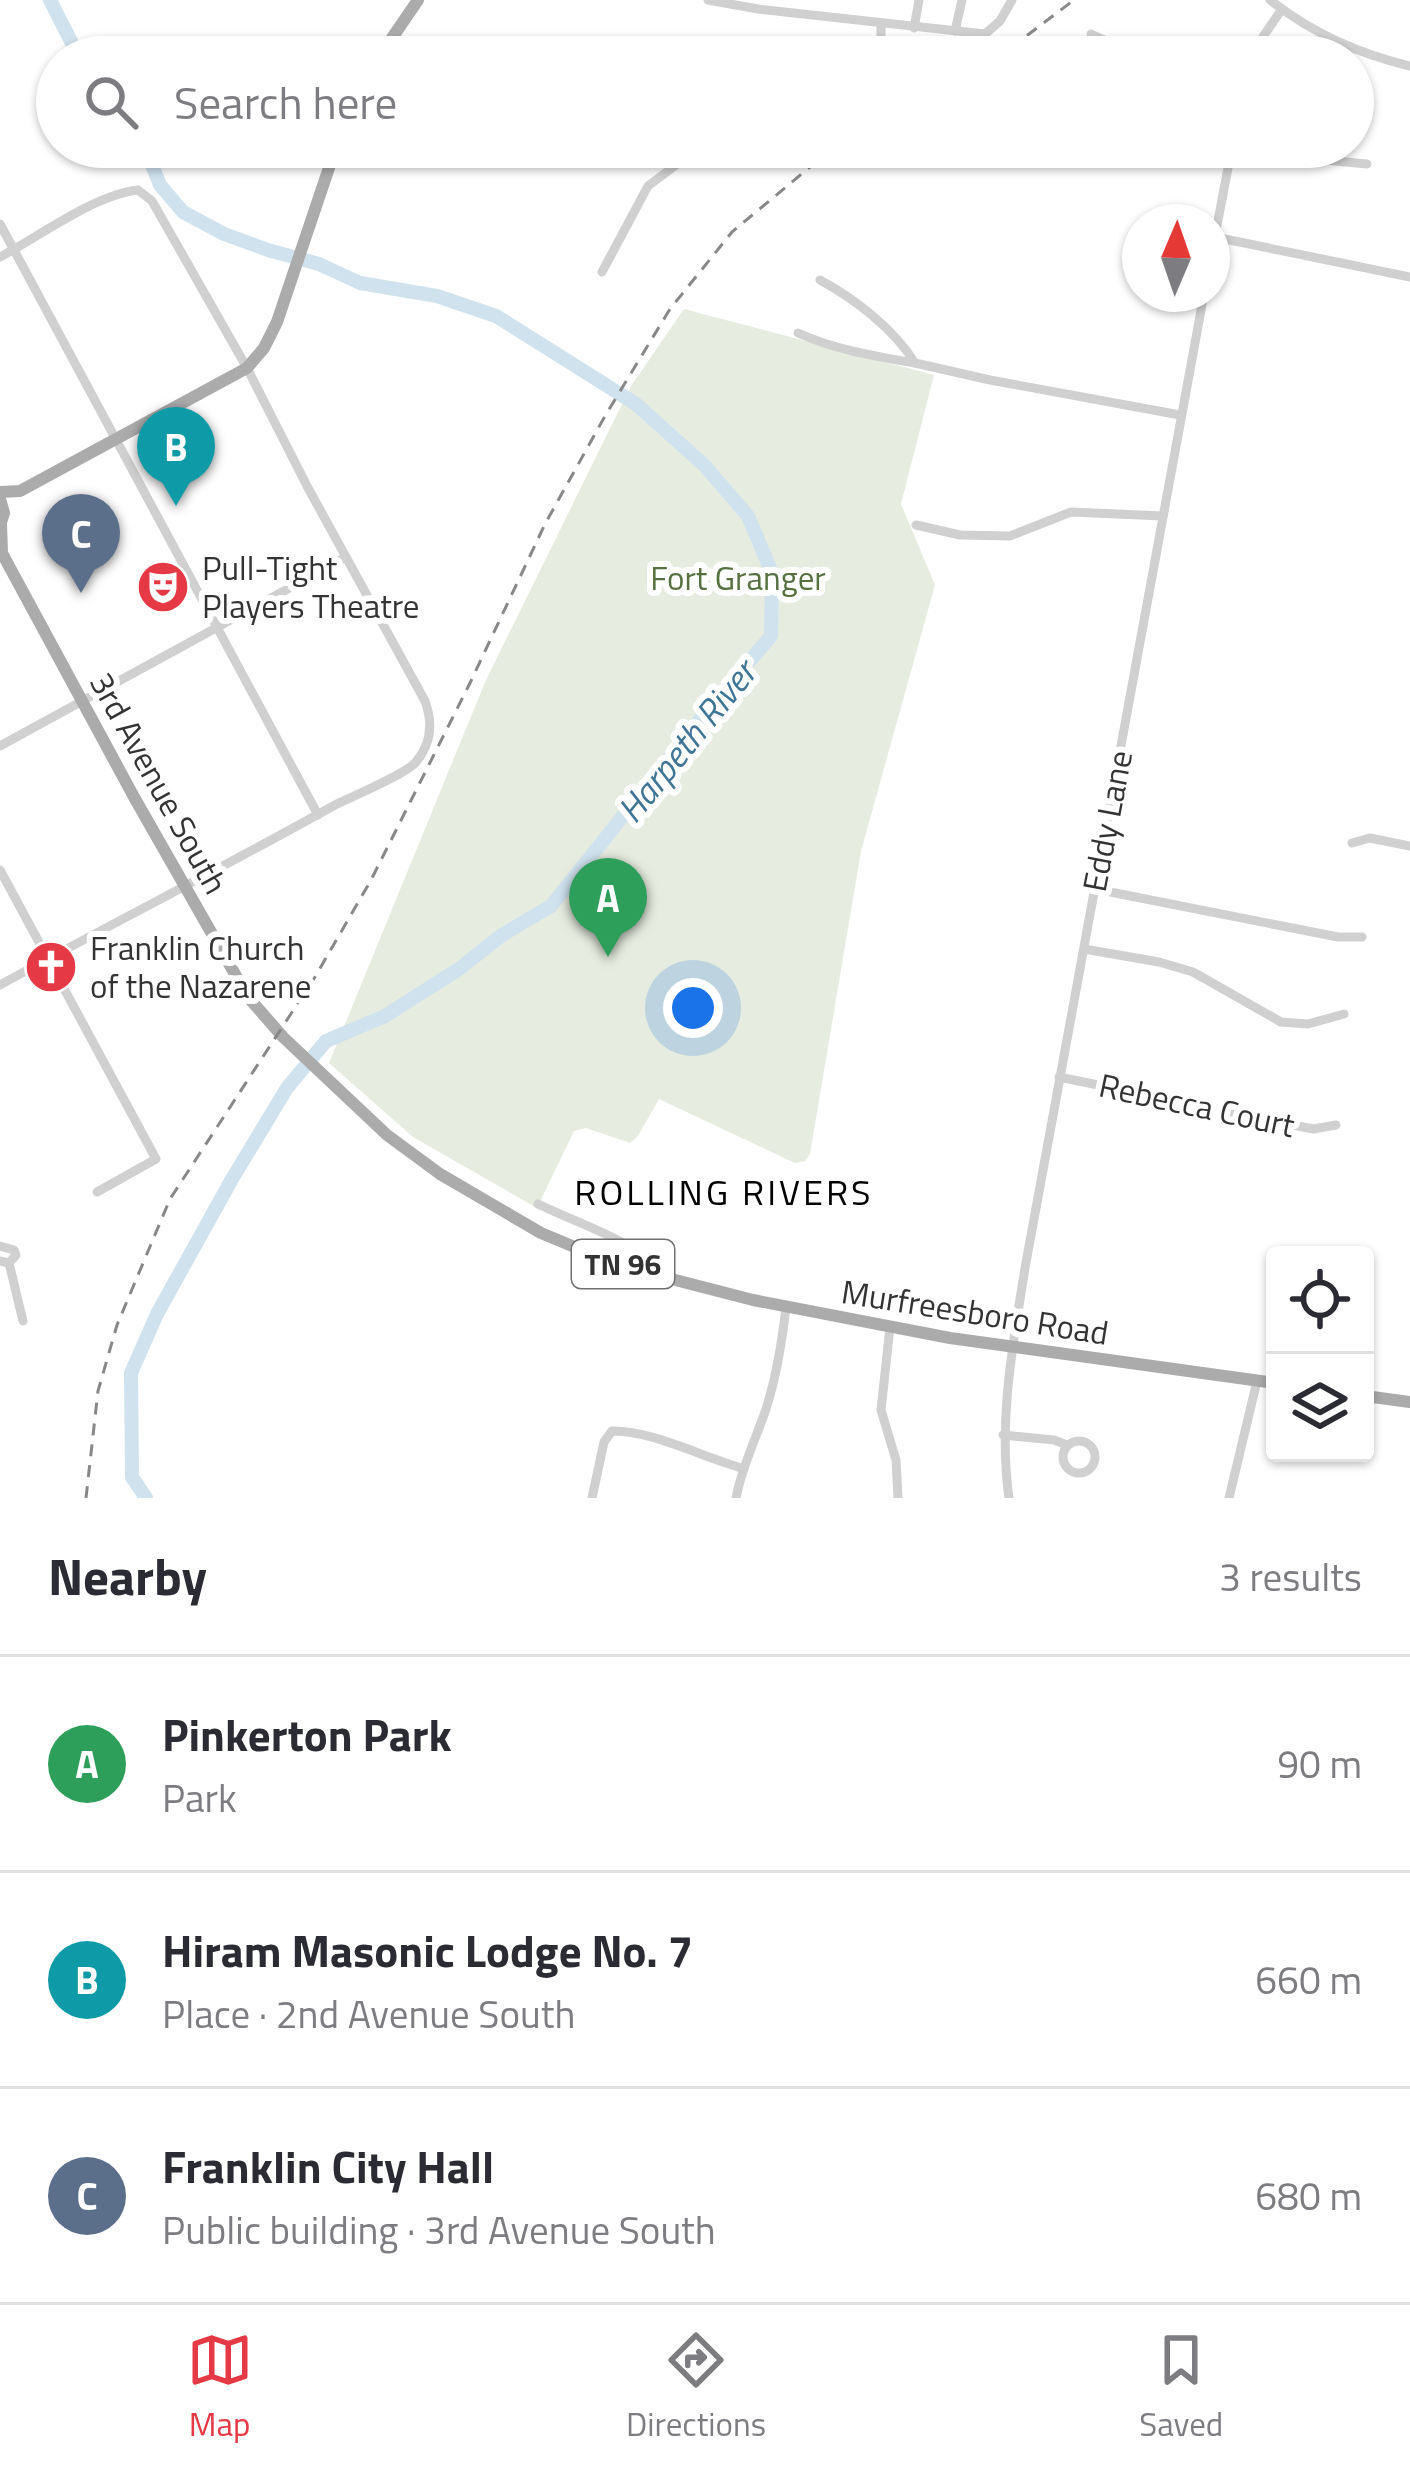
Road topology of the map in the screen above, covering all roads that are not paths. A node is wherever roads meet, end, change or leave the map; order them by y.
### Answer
1 (418, 0) edge
2 (708, 0) edge
3 (919, 0) edge
4 (962, 0) edge
5 (1012, 0) edge
6 (1270, 0) edge
7 (1282, 9) junction
8 (881, 23) junction
9 (914, 28) junction
10 (955, 31) junction
11 (1091, 34) dead end
12 (393, 36) edge
13 (881, 36) edge
14 (1095, 36) edge
15 (1263, 36) edge
16 (1327, 36) edge
17 (1374, 55) edge
18 (1410, 66) edge
19 (329, 168) edge
20 (673, 168) edge
21 (1228, 168) edge
22 (1221, 204) edge
23 (0, 224) edge
24 (1230, 240) edge
25 (13, 250) junction
26 (0, 256) edge
27 (602, 272) dead end
28 (1410, 277) edge
29 (820, 280) dead end
30 (1200, 312) edge
31 (798, 333) dead end
32 (915, 363) junction
33 (247, 368) junction
34 (1180, 416) junction
35 (117, 440) junction
36 (1, 511) edge
37 (1163, 517) junction
38 (916, 525) dead end
39 (1, 553) edge
40 (346, 557) junction
41 (218, 628) junction
42 (84, 701) junction
43 (0, 746) edge
44 (317, 815) junction
45 (1352, 843) dead end
46 (1410, 846) edge
47 (0, 870) edge
48 (184, 886) junction
49 (1095, 889) junction
50 (1362, 937) dead end
51 (1084, 949) junction
52 (48, 959) junction
53 (0, 986) edge
54 (1343, 1014) dead end
55 (280, 1035) joint
56 (1059, 1077) junction
57 (1336, 1126) dead end
58 (97, 1192) dead end
59 (538, 1204) dead end
60 (0, 1246) edge
61 (4, 1262) edge
62 (669, 1278) junction
63 (786, 1307) junction
64 (23, 1321) dead end
65 (890, 1328) junction
66 (1012, 1348) junction
67 (1256, 1381) junction
68 (1266, 1382) edge
69 (1374, 1397) edge
70 (1410, 1402) edge
71 (1004, 1435) junction
72 (1067, 1445) dead end
73 (742, 1468) junction
74 (592, 1498) edge
75 (736, 1498) edge
76 (898, 1498) edge
77 (1010, 1498) edge
78 (1228, 1498) edge

1 - 12 main road
2 - 8 street
3 - 9 street
4 - 10 street
5 - 10 street
6 - 7 street
7 - 15 street
7 - 16 street
8 - 9 street
8 - 13 street
9 - 10 street
11 - 14 street
17 - 18 street
19 - 33 main road
20 - 27 street
21 - 22 street
23 - 25 street
24 - 28 street
25 - 26 street
25 - 33 street
25 - 35 street
29 - 32 street
30 - 34 street, Eddy Lane
31 - 32 street
32 - 34 street
33 - 35 main road
33 - 40 street
34 - 37 street, Eddy Lane
35 - 36 main road
35 - 41 street
36 - 39 main road, 3rd Avenue South / TN 96
37 - 38 street
37 - 49 street, Eddy Lane
39 - 42 main road, 3rd Avenue South / TN 96
40 - 41 street
40 - 44 street
41 - 42 street
41 - 44 street
42 - 43 street
42 - 48 main road, 3rd Avenue South / TN 96
44 - 48 street
45 - 46 street
47 - 52 street
48 - 52 street
48 - 55 main road, 3rd Avenue South / TN 96
49 - 50 street
49 - 51 street, Eddy Lane
51 - 54 street
51 - 56 street, Eddy Lane
52 - 53 street
52 - 58 street
55 - 62 main road, Murfreesboro Road / TN 96
56 - 57 street, Rebecca Court
56 - 66 street, Eddy Lane
59 - 62 street, Murfreesboro Road
60 - 61 street
61 - 64 street
62 - 63 main road, Murfreesboro Road / TN 96
63 - 65 main road, Murfreesboro Road / TN 96
63 - 73 street
65 - 66 main road, Murfreesboro Road / TN 96
65 - 76 street
66 - 67 main road, Murfreesboro Road / TN 96
66 - 71 street, Eddy Lane
67 - 68 main road, Murfreesboro Road / TN 96
67 - 78 street
69 - 70 main road
71 - 72 street
71 - 77 street, Eddy Lane
73 - 74 street
73 - 75 street

